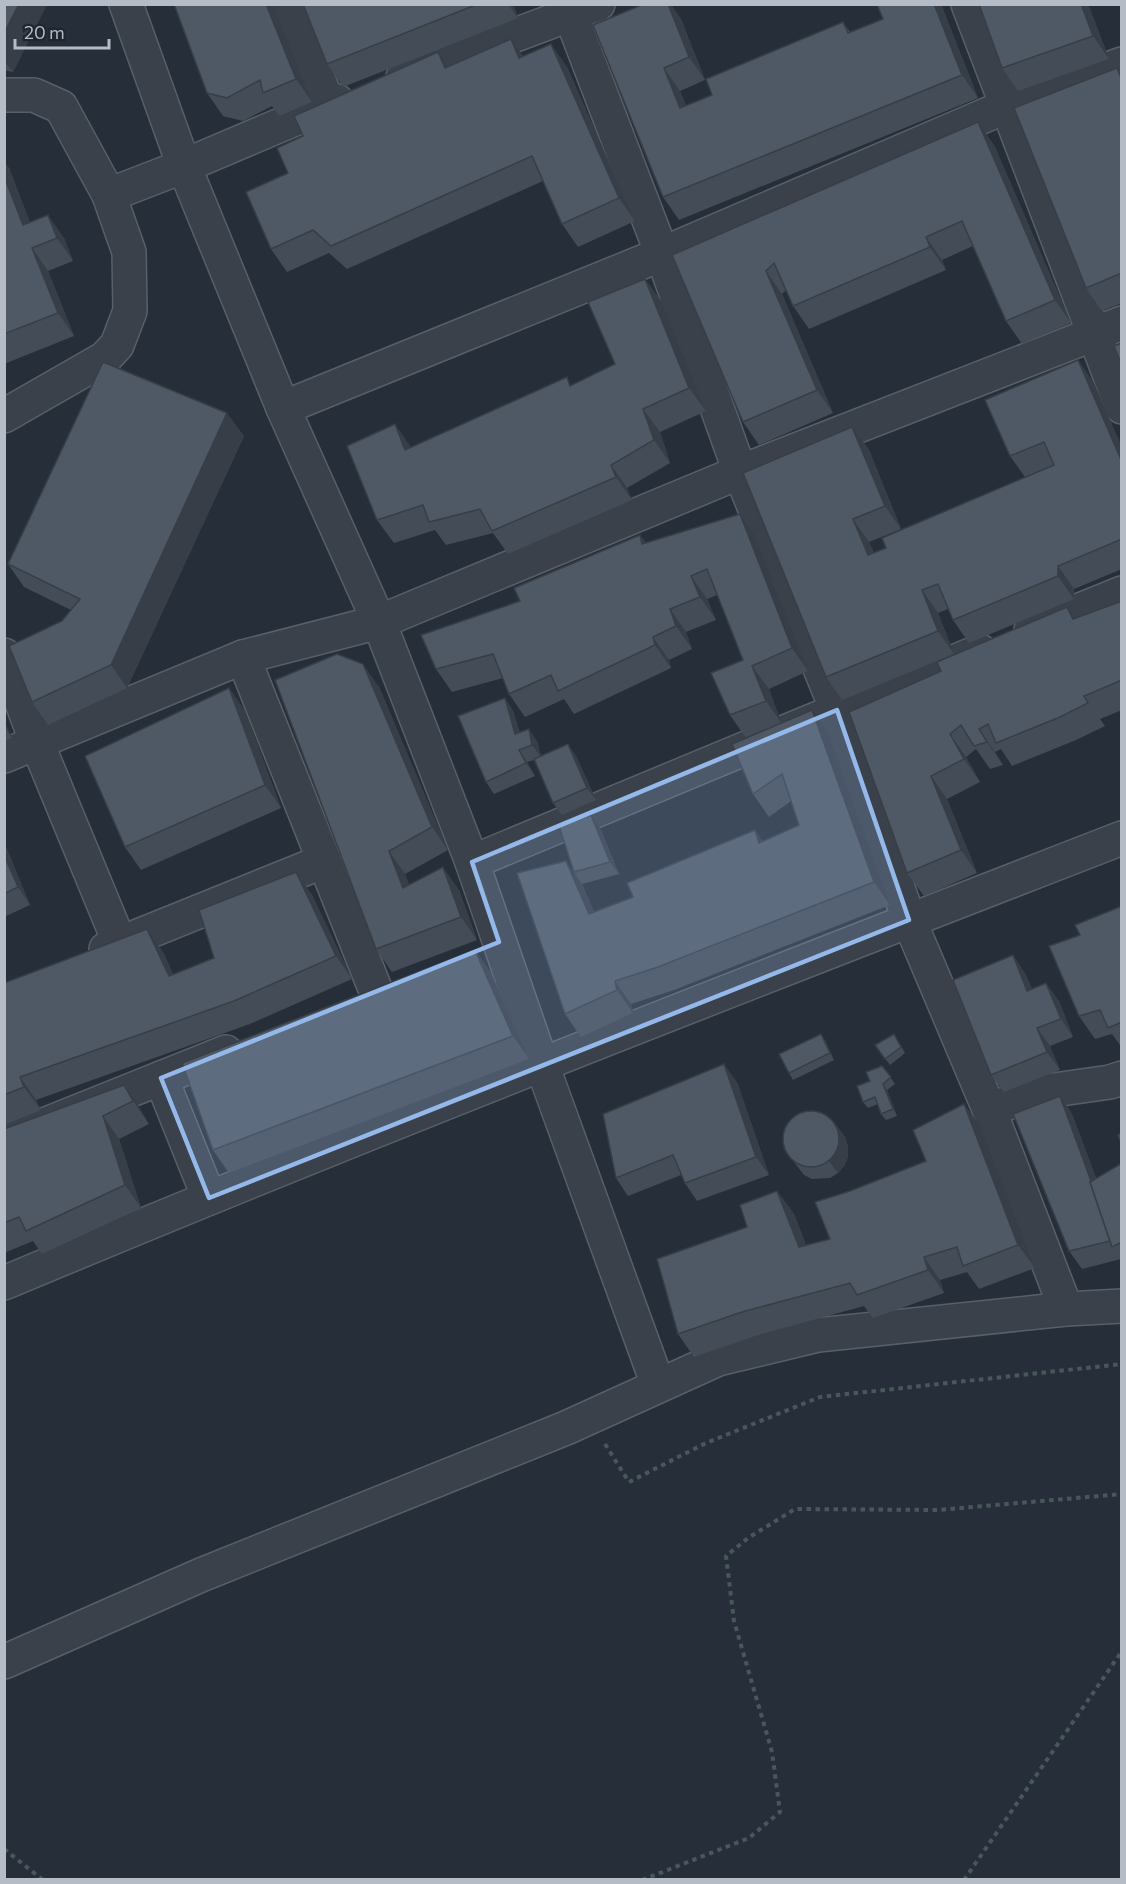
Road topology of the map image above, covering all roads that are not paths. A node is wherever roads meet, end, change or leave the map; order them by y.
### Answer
1 (126, 4) edge
2 (288, 4) edge
3 (968, 4) edge
4 (584, 10) edge
5 (529, 16) edge
6 (1122, 64) edge
7 (4, 95) edge
8 (328, 104) junction
9 (1007, 106) junction
10 (184, 166) junction
11 (109, 195) junction
12 (662, 254) junction
13 (1108, 328) edge
14 (1122, 407) edge
15 (283, 408) junction
16 (4, 416) edge
17 (740, 472) junction
18 (1122, 593) edge
19 (379, 622) junction
20 (4, 655) edge
21 (243, 657) junction
22 (837, 710) junction
23 (37, 743) junction
24 (4, 756) edge
25 (1122, 838) edge
26 (324, 861) junction
27 (472, 862) junction
28 (909, 920) junction
29 (499, 942) junction
30 (120, 944) junction
31 (468, 954) edge
32 (78, 960) edge
33 (406, 979) edge
34 (257, 1039) edge
35 (542, 1065) junction
36 (161, 1078) junction
37 (1122, 1078) edge
38 (989, 1108) junction
39 (4, 1140) edge
40 (208, 1198) junction
41 (4, 1283) edge
42 (1122, 1306) edge
43 (1066, 1309) junction
44 (658, 1385) junction
45 (4, 1662) edge

1 - 10 street
2 - 8 street
3 - 9 street
4 - 5 street
4 - 12 street
5 - 8 street
6 - 9 street
7 - 11 street
8 - 10 street
9 - 12 street
9 - 13 street
10 - 11 street
10 - 15 street
11 - 16 street
12 - 15 street
12 - 17 street
13 - 14 street
13 - 17 street
15 - 19 street
17 - 19 street
17 - 22 street
18 - 22 street
19 - 21 street
19 - 27 street
20 - 23 street
21 - 23 street
21 - 26 street
22 - 27 street
22 - 28 street
23 - 24 street
23 - 30 street
25 - 28 street
26 - 30 street
26 - 33 street
27 - 29 street
28 - 35 street
28 - 38 street
29 - 31 street
29 - 35 street
30 - 32 street
34 - 36 street
35 - 40 street
35 - 44 street
36 - 39 street
36 - 40 street
37 - 38 street
38 - 43 street
40 - 41 street
42 - 43 street
43 - 44 street
44 - 45 street

